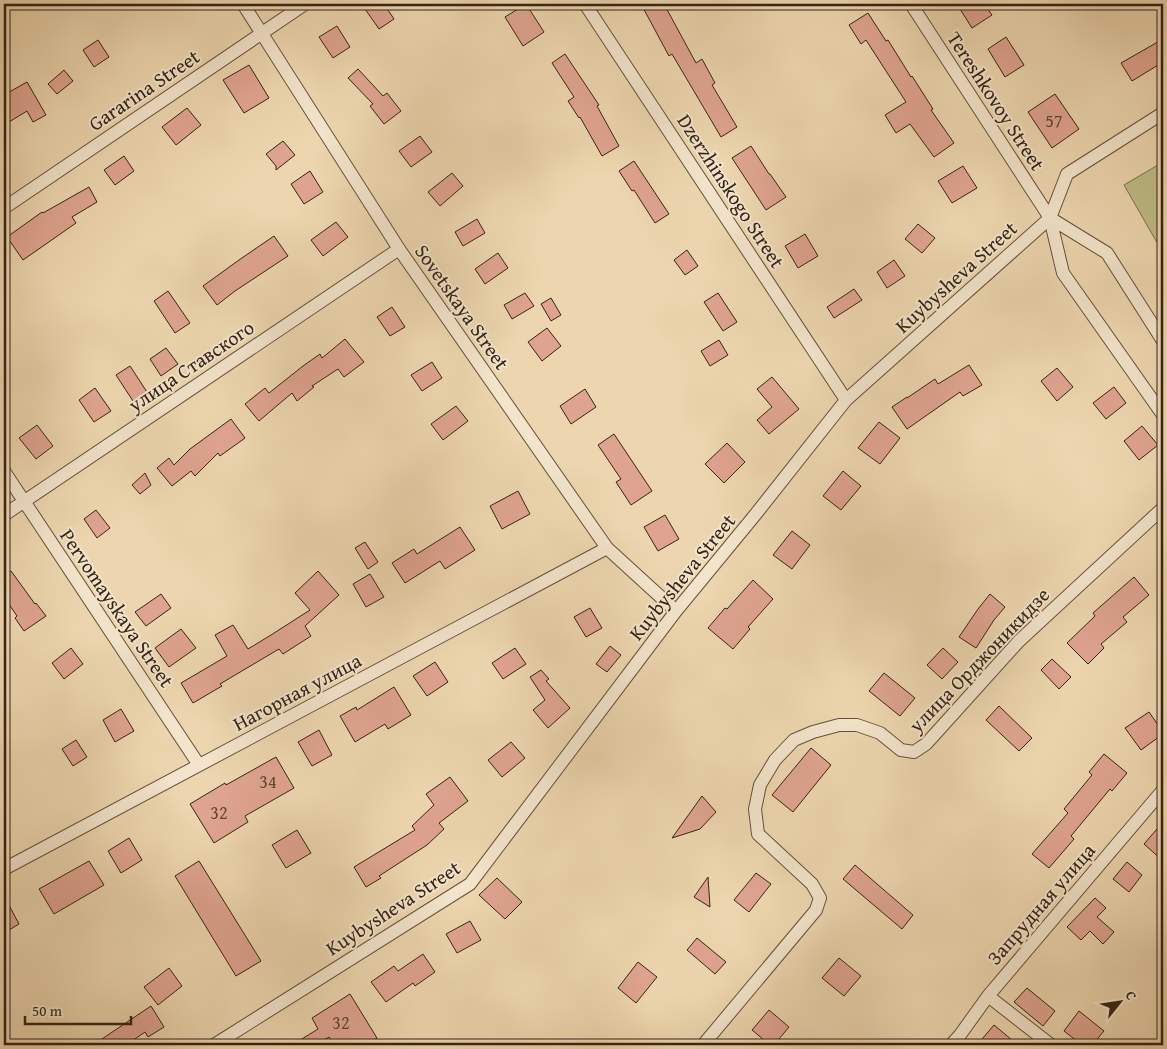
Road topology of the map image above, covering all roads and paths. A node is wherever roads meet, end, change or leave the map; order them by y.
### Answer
1 (243, 4) edge
2 (305, 4) edge
3 (585, 4) edge
4 (911, 4) edge
5 (262, 34) junction
6 (1163, 113) edge
7 (4, 208) edge
8 (1050, 218) junction
9 (399, 249) junction
10 (1163, 341) edge
11 (846, 400) junction
12 (1163, 416) edge
13 (4, 471) edge
14 (23, 501) junction
15 (1163, 508) edge
16 (4, 515) edge
17 (607, 548) junction
18 (676, 611) junction
19 (199, 764) junction
20 (1163, 790) edge
21 (4, 869) edge
22 (988, 996) junction
23 (214, 1045) edge
24 (703, 1045) edge
25 (951, 1045) edge
26 (1051, 1045) edge

1 - 5 street, Sovetskaya Street
2 - 5 street, Gararina Street
3 - 11 street, Dzerzhinskogo Street
4 - 8 street, Tereshkovoy Street
5 - 7 street, Gararina Street
5 - 9 street, Sovetskaya Street
6 - 8 street, Kuybysheva Street
8 - 10 street, Tereshkovoy Street
8 - 11 street, Kuybysheva Street
8 - 12 street, Tereshkovoy Street
9 - 14 street, улица Ставского
9 - 17 street, Sovetskaya Street
11 - 18 street, Kuybysheva Street
13 - 14 street, Pervomayskaya Street
14 - 16 street, улица Ставского
14 - 19 street, Pervomayskaya Street
15 - 24 street, улица Орджоникидзе
17 - 18 street, Sovetskaya Street
17 - 19 street, Нагорная улица
18 - 23 street, Kuybysheva Street
19 - 21 street, Нагорная улица
20 - 22 street, Запрудная улица
22 - 25 street, Запрудная улица
22 - 26 street

